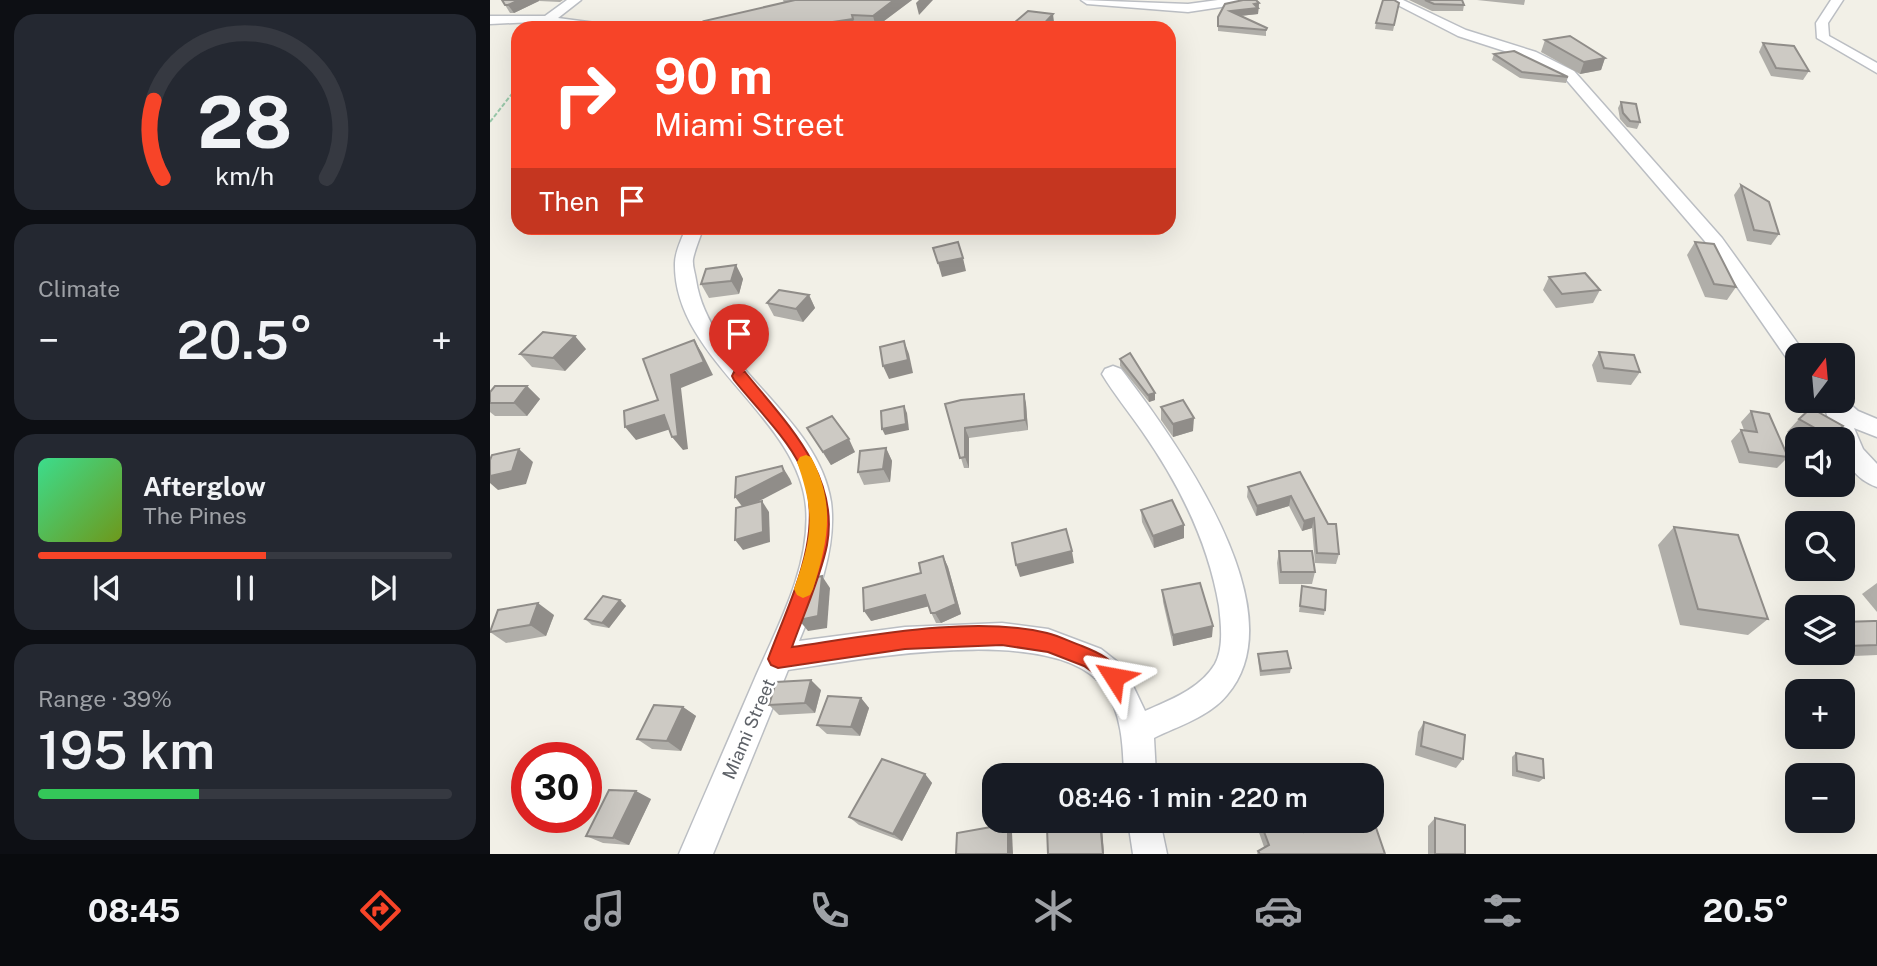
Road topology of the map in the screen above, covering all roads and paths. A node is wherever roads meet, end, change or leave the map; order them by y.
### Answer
1 (575, 0) edge
2 (1087, 0) edge
3 (1241, 0) edge
4 (1394, 0) edge
5 (1837, 0) edge
6 (549, 19) junction
7 (490, 20) edge
8 (561, 21) edge
9 (1877, 69) edge
10 (511, 95) edge
11 (490, 122) edge
12 (691, 235) edge
13 (1787, 343) edge
14 (1113, 374) dead end
15 (1837, 413) edge
16 (1845, 413) edge
17 (1877, 428) edge
18 (1877, 477) edge
19 (778, 659) junction
20 (1138, 730) junction
21 (1139, 763) edge
22 (1146, 833) edge
23 (696, 854) edge
24 (1150, 854) edge

1 - 6 street
2 - 3 street
4 - 13 street
5 - 9 street
6 - 7 street
6 - 8 street
10 - 11 path
12 - 19 street, Miami Street
14 - 20 street
15 - 18 street
16 - 17 street
19 - 20 street
19 - 23 street, Miami Street
20 - 21 street
22 - 24 street

